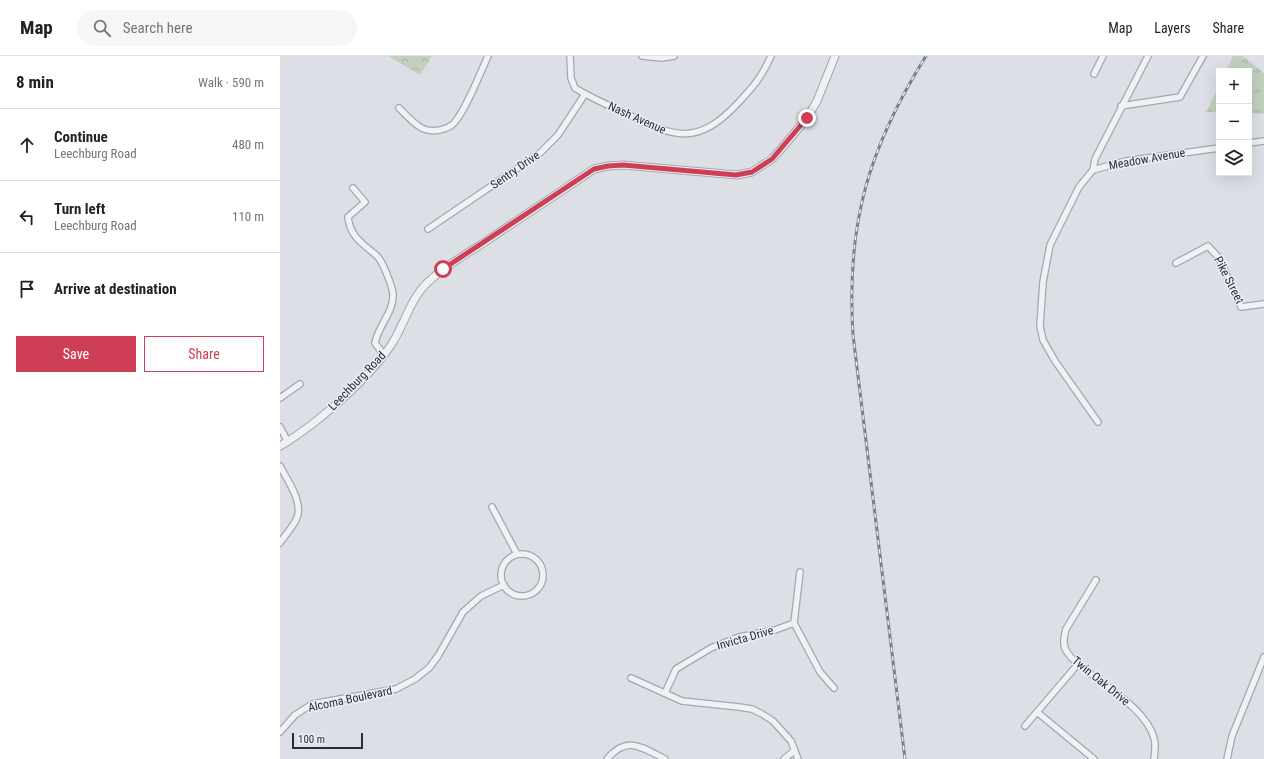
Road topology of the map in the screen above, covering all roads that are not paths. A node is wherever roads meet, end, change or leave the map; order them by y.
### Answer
1 (488, 56) edge
2 (570, 56) edge
3 (642, 56) edge
4 (674, 56) edge
5 (771, 56) edge
6 (835, 56) edge
7 (1102, 56) edge
8 (1148, 56) edge
9 (1203, 56) edge
10 (1094, 74) dead end
11 (585, 94) junction
12 (1121, 106) junction
13 (399, 108) dead end
14 (1264, 141) edge
15 (1252, 143) edge
16 (1216, 148) edge
17 (1093, 170) junction
18 (353, 188) dead end
19 (428, 229) dead end
20 (1176, 263) dead end
21 (1264, 304) edge
22 (384, 355) junction
23 (300, 384) dead end
24 (280, 398) edge
25 (1098, 422) dead end
26 (280, 427) edge
27 (288, 442) junction
28 (280, 446) edge
29 (280, 466) edge
30 (492, 507) dead end
31 (280, 543) edge
32 (517, 554) junction
33 (800, 572) dead end
34 (1096, 580) dead end
35 (504, 585) junction
36 (794, 622) junction
37 (1264, 657) edge
38 (1078, 664) junction
39 (631, 678) dead end
40 (834, 688) dead end
41 (665, 693) junction
42 (1037, 712) junction
43 (1025, 726) dead end
44 (280, 732) edge
45 (794, 751) junction
46 (607, 759) edge
47 (665, 759) edge
48 (784, 759) edge
49 (798, 759) edge
50 (1094, 759) edge
51 (1154, 759) edge
52 (1227, 759) edge

1 - 13 street
2 - 11 street, Nash Avenue
3 - 4 street
5 - 11 street, Nash Avenue
6 - 22 street, Leechburg Road
7 - 10 street
8 - 12 street
9 - 12 street
11 - 19 street, Sentry Drive
12 - 17 street
14 - 15 street
16 - 17 street, Meadow Avenue
17 - 25 street, Meadow Avenue
18 - 22 street
20 - 21 street, Pike Street
22 - 27 street, Leechburg Road
23 - 24 street
26 - 27 street
27 - 28 street, Leechburg Road
29 - 31 street
30 - 32 street
32 - 35 street
32 - 35 street
33 - 36 street
34 - 38 street, Twin Oak Drive
35 - 44 street, Alcoma Boulevard
36 - 40 street
36 - 41 street, Invicta Drive
37 - 52 street
38 - 42 street
38 - 51 street, Twin Oak Drive
39 - 41 street
41 - 45 street
42 - 43 street
42 - 50 street
45 - 48 street
45 - 49 street
46 - 47 street

